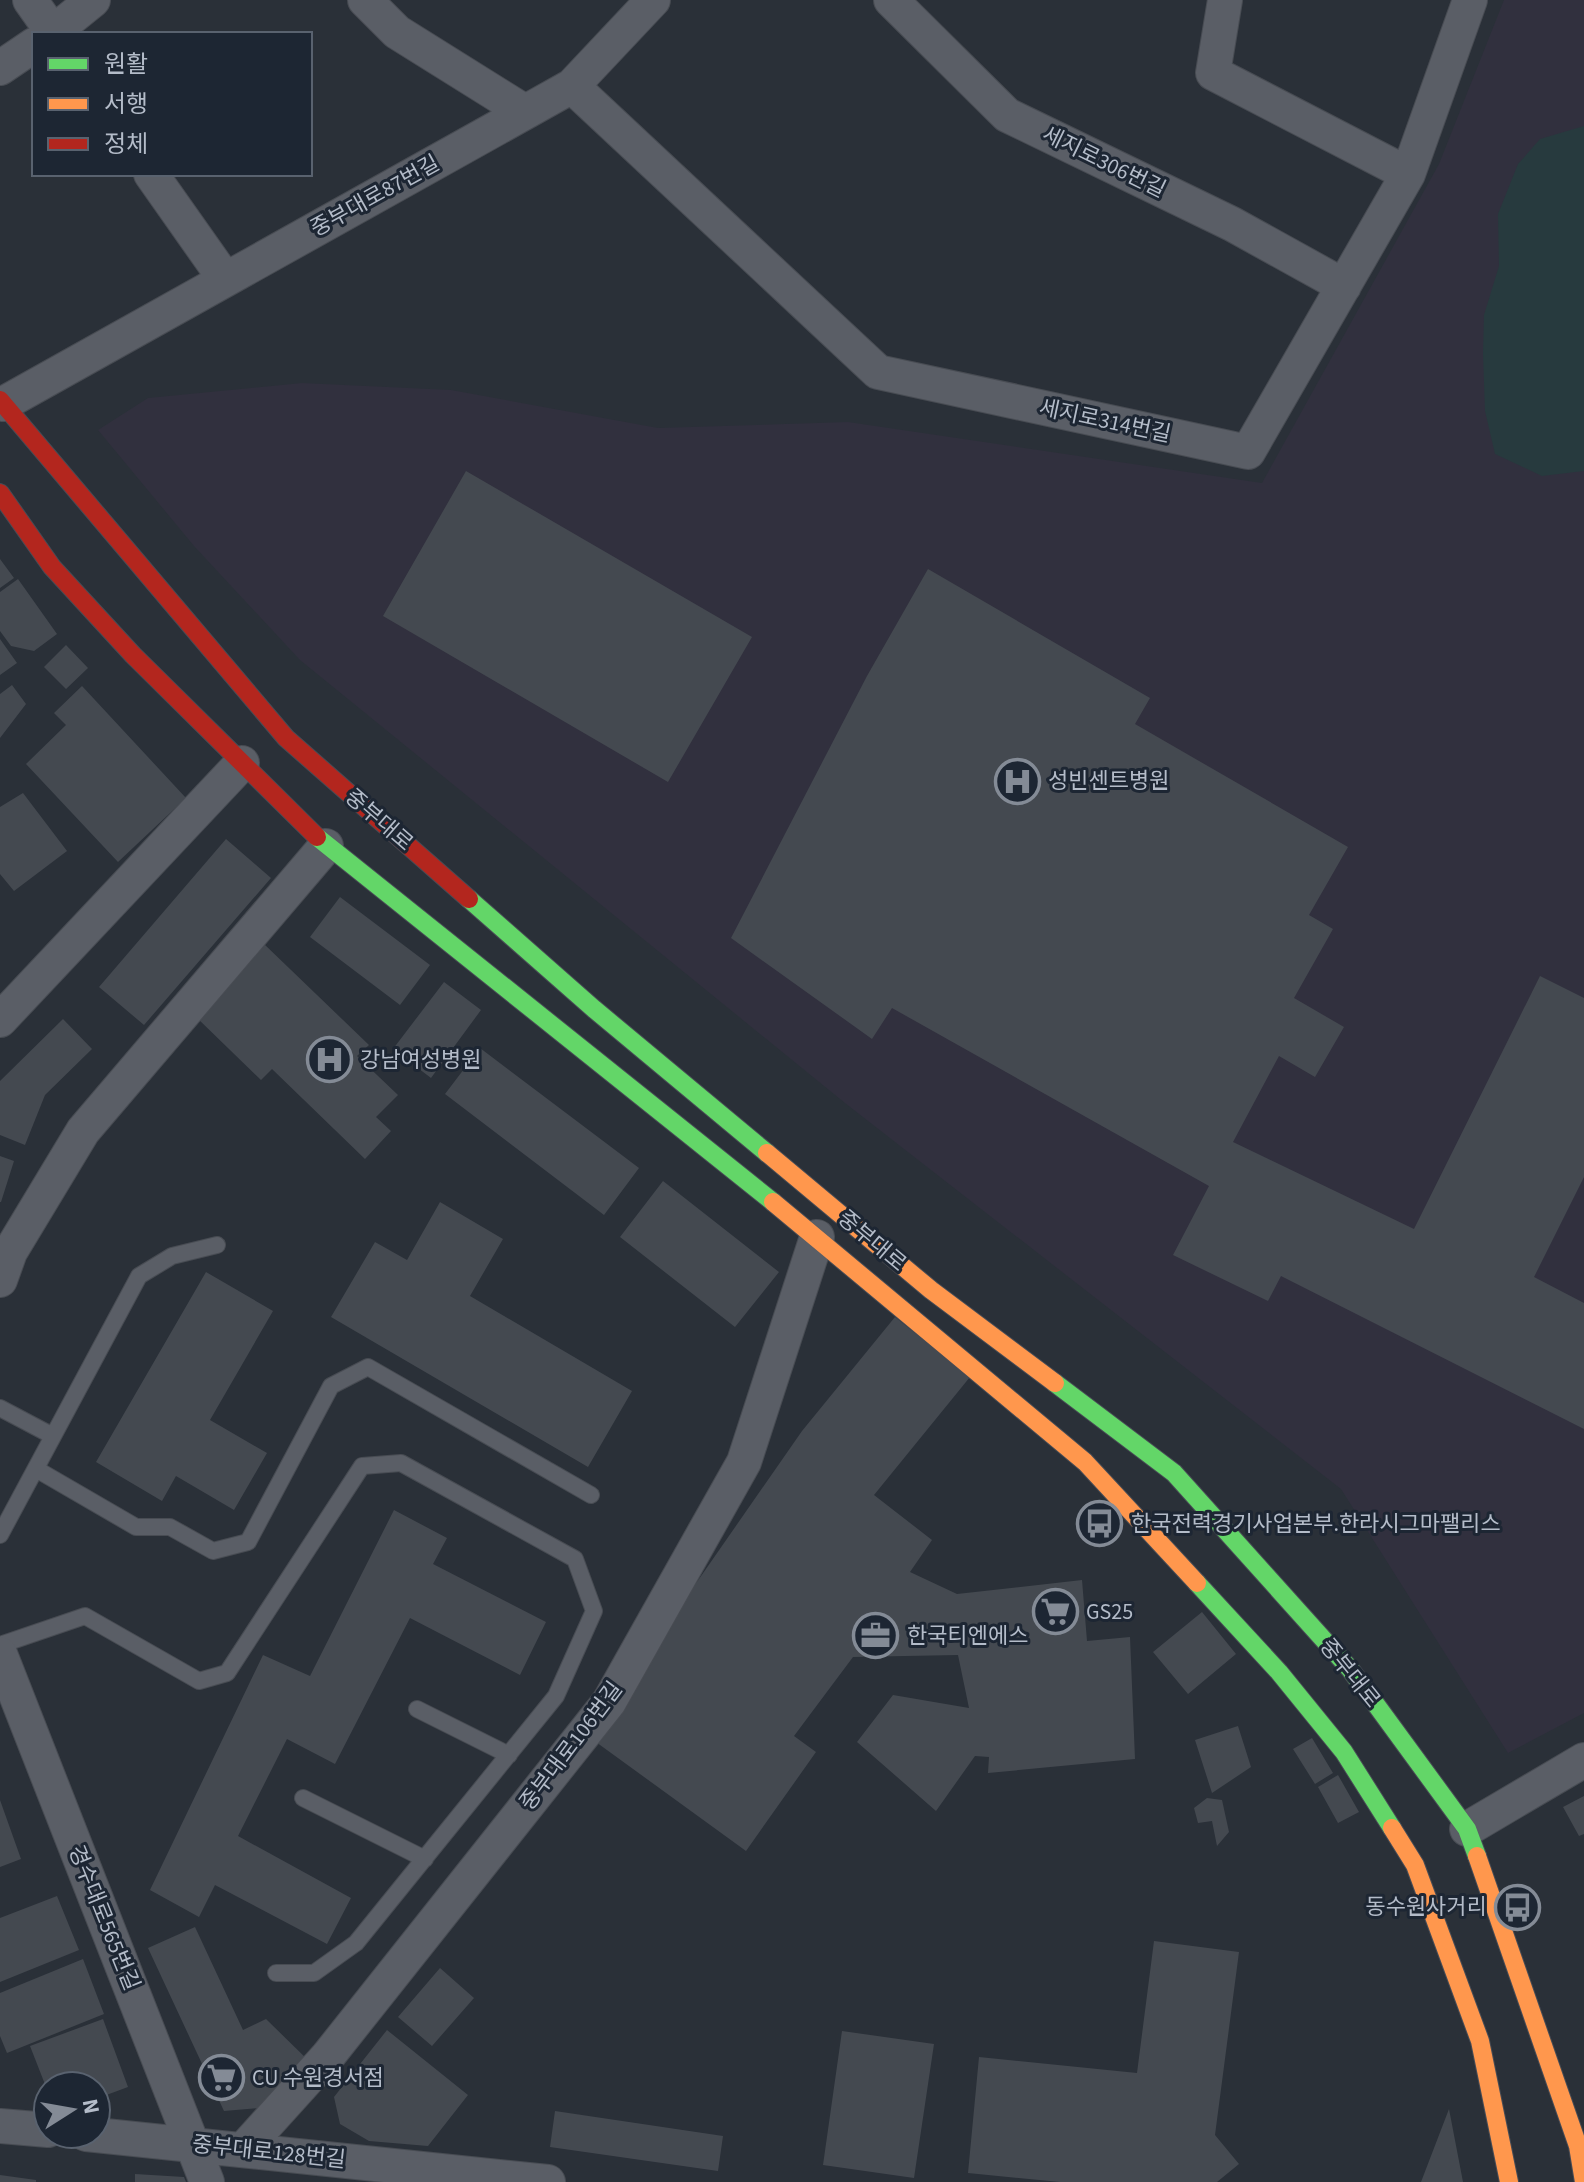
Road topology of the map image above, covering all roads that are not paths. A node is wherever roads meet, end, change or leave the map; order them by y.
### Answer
1 (30, 0) edge
2 (93, 0) edge
3 (653, 0) edge
4 (891, 0) edge
5 (1225, 0) edge
6 (1470, 0) edge
7 (376, 4) edge
8 (52, 32) edge
9 (55, 32) edge
10 (32, 46) edge
11 (0, 68) edge
12 (572, 86) junction
13 (525, 112) junction
14 (1408, 174) junction
15 (152, 176) edge
16 (225, 279) junction
17 (1344, 286) junction
18 (1, 402) edge
19 (0, 493) edge
20 (242, 763) junction
21 (326, 846) junction
22 (0, 1020) edge
23 (817, 1237) junction
24 (217, 1245) dead end
25 (0, 1280) edge
26 (0, 1408) edge
27 (53, 1436) junction
28 (36, 1469) junction
29 (591, 1495) dead end
30 (0, 1535) edge
31 (0, 1645) edge
32 (0, 1654) edge
33 (417, 1709) dead end
34 (509, 1755) junction
35 (1584, 1760) edge
36 (303, 1798) dead end
37 (1467, 1829) junction
38 (425, 1859) junction
39 (276, 1973) dead end
40 (0, 2126) edge
41 (32, 2129) edge
42 (112, 2136) edge
43 (193, 2144) junction
44 (1581, 2144) edge
45 (243, 2150) junction
46 (207, 2182) edge
47 (548, 2182) edge
48 (1509, 2182) edge
49 (1584, 2182) edge

1 - 8 street
2 - 9 street
3 - 12 street
4 - 17 street, 세지로306번길
5 - 14 street
6 - 14 street, 세지로314번길
7 - 13 street
10 - 11 street
12 - 13 street, 중부대로87번길
12 - 17 street, 세지로314번길
13 - 16 street, 중부대로87번길
14 - 17 street, 세지로314번길
15 - 16 street
16 - 18 street, 중부대로87번길
18 - 37 main road, 중부대로
19 - 20 main road, 중부대로
20 - 21 main road, 중부대로
20 - 22 street
21 - 23 main road, 중부대로
21 - 25 street
23 - 45 street, 중부대로106번길
23 - 48 main road, 중부대로
24 - 27 lane
26 - 27 lane
27 - 28 lane
28 - 29 lane
28 - 30 lane
31 - 34 lane
32 - 43 street, 경수대로565번길
33 - 34 lane
34 - 38 lane
35 - 37 street
36 - 38 lane
37 - 44 main road, 중부대로
38 - 39 lane
40 - 41 street
42 - 43 street, 중부대로128번길
43 - 45 street, 중부대로128번길
43 - 46 street, 경수대로565번길
44 - 49 main road, 중부대로
45 - 47 street, 중부대로128번길

